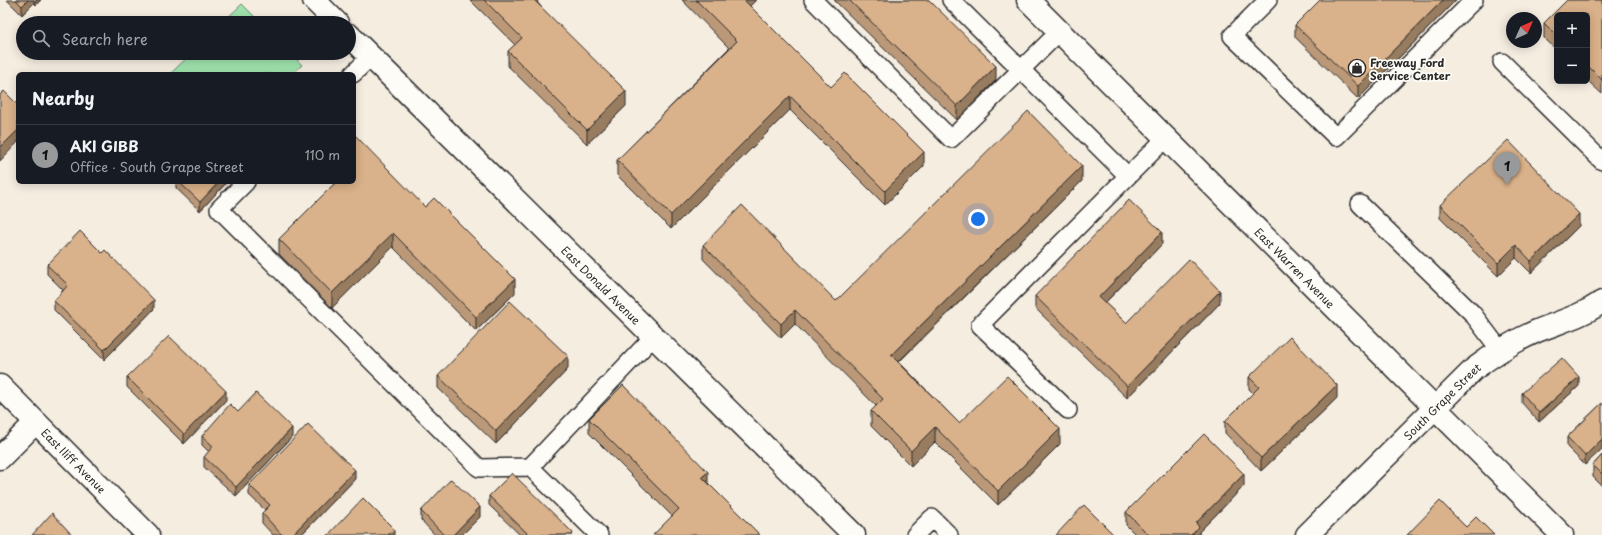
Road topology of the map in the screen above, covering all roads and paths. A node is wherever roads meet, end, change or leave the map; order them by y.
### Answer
1 (314, 0) edge
2 (813, 0) edge
3 (951, 0) edge
4 (1028, 0) edge
5 (1268, 0) edge
6 (1474, 0) edge
7 (330, 16) edge
8 (1060, 31) junction
9 (356, 42) edge
10 (371, 56) junction
11 (1502, 62) dead end
12 (1021, 70) junction
13 (355, 72) edge
14 (1166, 138) junction
15 (1602, 161) edge
16 (1128, 176) junction
17 (244, 184) edge
18 (1360, 204) dead end
19 (1602, 302) edge
20 (654, 336) junction
21 (1500, 350) junction
22 (0, 386) edge
23 (1435, 408) junction
24 (1068, 410) dead end
25 (35, 423) junction
26 (0, 458) edge
27 (530, 467) junction
28 (148, 535) edge
29 (599, 535) edge
30 (854, 535) edge
31 (915, 535) edge
32 (949, 535) edge
33 (1307, 535) edge
34 (1562, 535) edge

1 - 7 street
2 - 12 lane
3 - 12 lane
4 - 8 street, East Warren Avenue
5 - 6 lane
8 - 12 lane
8 - 14 street, East Warren Avenue
9 - 10 street, East Donald Avenue
10 - 13 lane
10 - 20 street, East Donald Avenue
11 - 15 lane
12 - 16 lane
14 - 16 lane
14 - 23 street, East Warren Avenue
16 - 24 lane
17 - 27 lane
18 - 21 lane
19 - 21 street, South Grape Street
20 - 27 lane
20 - 30 street, East Donald Avenue
21 - 23 street, South Grape Street
22 - 25 street, East Iliff Avenue
23 - 33 street, South Grape Street
23 - 34 street, East Warren Avenue
25 - 26 street
25 - 28 street, East Iliff Avenue
27 - 29 lane
31 - 32 lane

